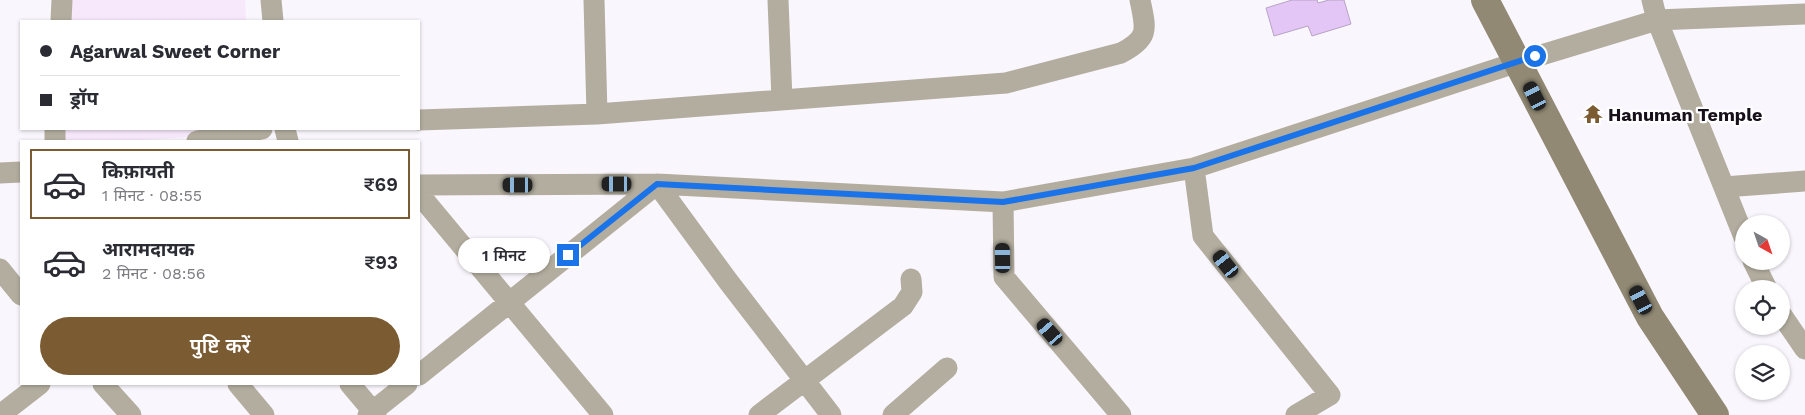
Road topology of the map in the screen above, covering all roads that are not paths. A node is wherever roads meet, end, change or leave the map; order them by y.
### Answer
1 (62, 0) edge
2 (271, 0) edge
3 (594, 0) edge
4 (778, 0) edge
5 (1140, 0) edge
6 (1485, 0) edge
7 (1655, 10) edge
8 (1805, 14) edge
9 (61, 20) edge
10 (273, 20) edge
11 (1518, 62) junction
12 (782, 100) junction
13 (597, 114) junction
14 (420, 120) edge
15 (257, 130) edge
16 (202, 140) edge
17 (1194, 168) junction
18 (20, 172) edge
19 (0, 173) edge
20 (1805, 181) edge
21 (657, 184) junction
22 (420, 185) edge
23 (1724, 187) junction
24 (420, 195) edge
25 (1003, 202) junction
26 (1735, 215) edge
27 (0, 269) edge
28 (911, 279) dead end
29 (20, 294) edge
30 (509, 303) junction
31 (1790, 327) edge
32 (1805, 349) edge
33 (947, 368) dead end
34 (420, 374) edge
35 (805, 381) junction
36 (39, 385) edge
37 (104, 385) edge
38 (239, 385) edge
39 (351, 385) edge
40 (406, 385) edge
41 (372, 414) edge
42 (0, 415) edge
43 (131, 415) edge
44 (264, 415) edge
45 (603, 415) edge
46 (759, 415) edge
47 (831, 415) edge
48 (893, 415) edge
49 (1121, 415) edge
50 (1296, 415) edge
51 (1715, 415) edge

1 - 9 street
2 - 10 street
3 - 13 street
4 - 12 street
5 - 12 street
6 - 11 main road
7 - 8 street
7 - 11 street
7 - 23 street
11 - 17 street
11 - 51 main road
12 - 13 street
13 - 14 street
15 - 16 street
17 - 25 street
17 - 50 street
18 - 19 street
20 - 23 street
21 - 22 street
21 - 25 street
21 - 30 street
21 - 35 street
23 - 26 street
24 - 30 street
25 - 49 street
27 - 29 street
28 - 35 street
30 - 34 street
30 - 45 street
31 - 32 street
33 - 48 street
35 - 46 street
35 - 47 street
36 - 42 street
37 - 43 street
38 - 44 street
39 - 41 street
40 - 41 street

